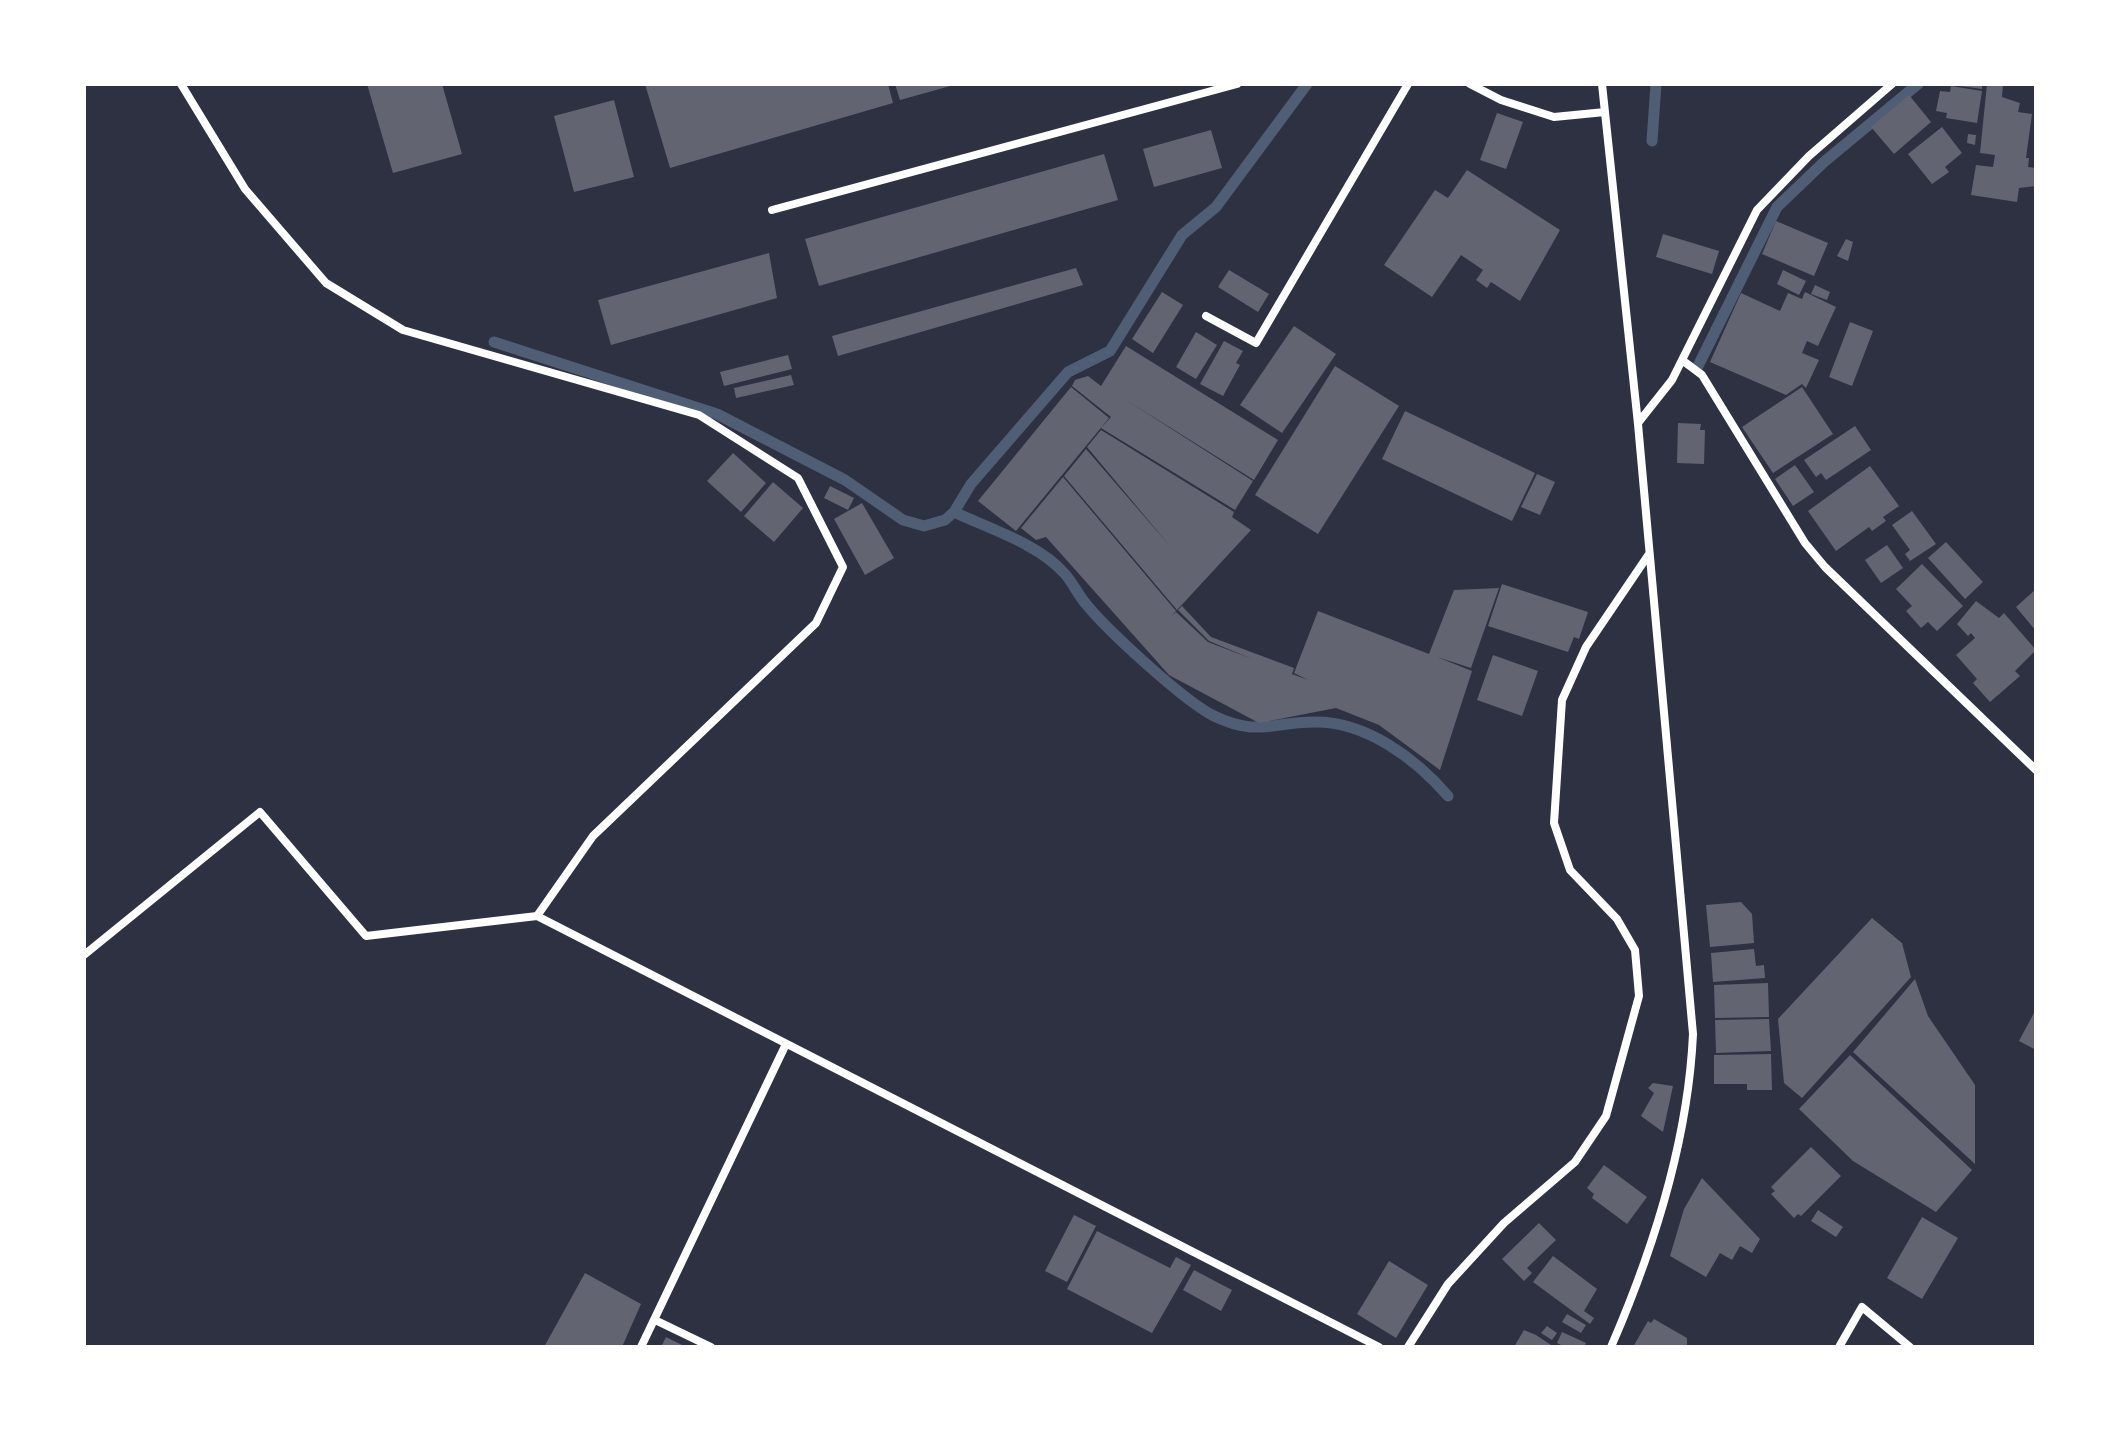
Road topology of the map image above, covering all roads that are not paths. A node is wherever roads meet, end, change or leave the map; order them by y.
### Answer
1 (181, 84) edge
2 (1237, 84) edge
3 (1408, 84) edge
4 (1470, 84) edge
5 (1602, 84) edge
6 (1892, 84) edge
7 (1605, 112) junction
8 (772, 210) dead end
9 (1206, 316) dead end
10 (1682, 360) junction
11 (1638, 424) junction
12 (1649, 553) junction
13 (2036, 770) edge
14 (537, 916) junction
15 (84, 955) edge
16 (786, 1044) junction
17 (655, 1320) junction
18 (641, 1347) edge
19 (711, 1347) edge
20 (1379, 1347) edge
21 (1408, 1347) edge
22 (1611, 1347) edge
23 (1839, 1347) edge
24 (1910, 1347) edge

1 - 14 street
2 - 8 street
3 - 9 street
4 - 7 street
5 - 7 street
6 - 10 street
7 - 11 street
10 - 11 street
10 - 13 street
11 - 12 street
12 - 21 street
12 - 22 street
14 - 15 street
14 - 16 street
16 - 17 street
16 - 20 street
17 - 18 street
17 - 19 street
23 - 24 street

